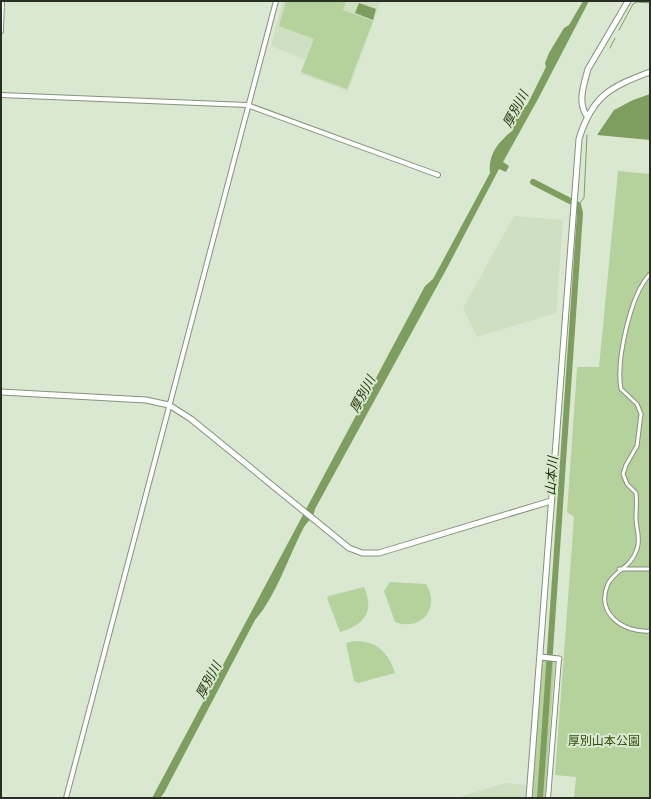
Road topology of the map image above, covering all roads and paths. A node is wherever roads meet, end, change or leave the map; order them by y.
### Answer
1 (2, 1) edge
2 (276, 1) edge
3 (628, 1) edge
4 (1, 31) edge
5 (650, 72) edge
6 (1, 96) edge
7 (247, 105) junction
8 (588, 116) junction
9 (438, 175) dead end
10 (650, 274) edge
11 (1, 392) edge
12 (169, 405) junction
13 (551, 501) junction
14 (650, 569) edge
15 (621, 570) junction
16 (650, 631) edge
17 (541, 657) junction
18 (558, 659) joint
19 (66, 798) edge
20 (529, 798) edge
21 (548, 798) edge

1 - 4 street
2 - 7 street
3 - 8 street
5 - 8 street
6 - 7 street
7 - 9 street
7 - 12 street
8 - 13 street
10 - 15 street
11 - 12 street
12 - 13 street
12 - 19 street
13 - 17 street
14 - 15 street
15 - 16 street
17 - 18 street
17 - 20 street
18 - 21 street

